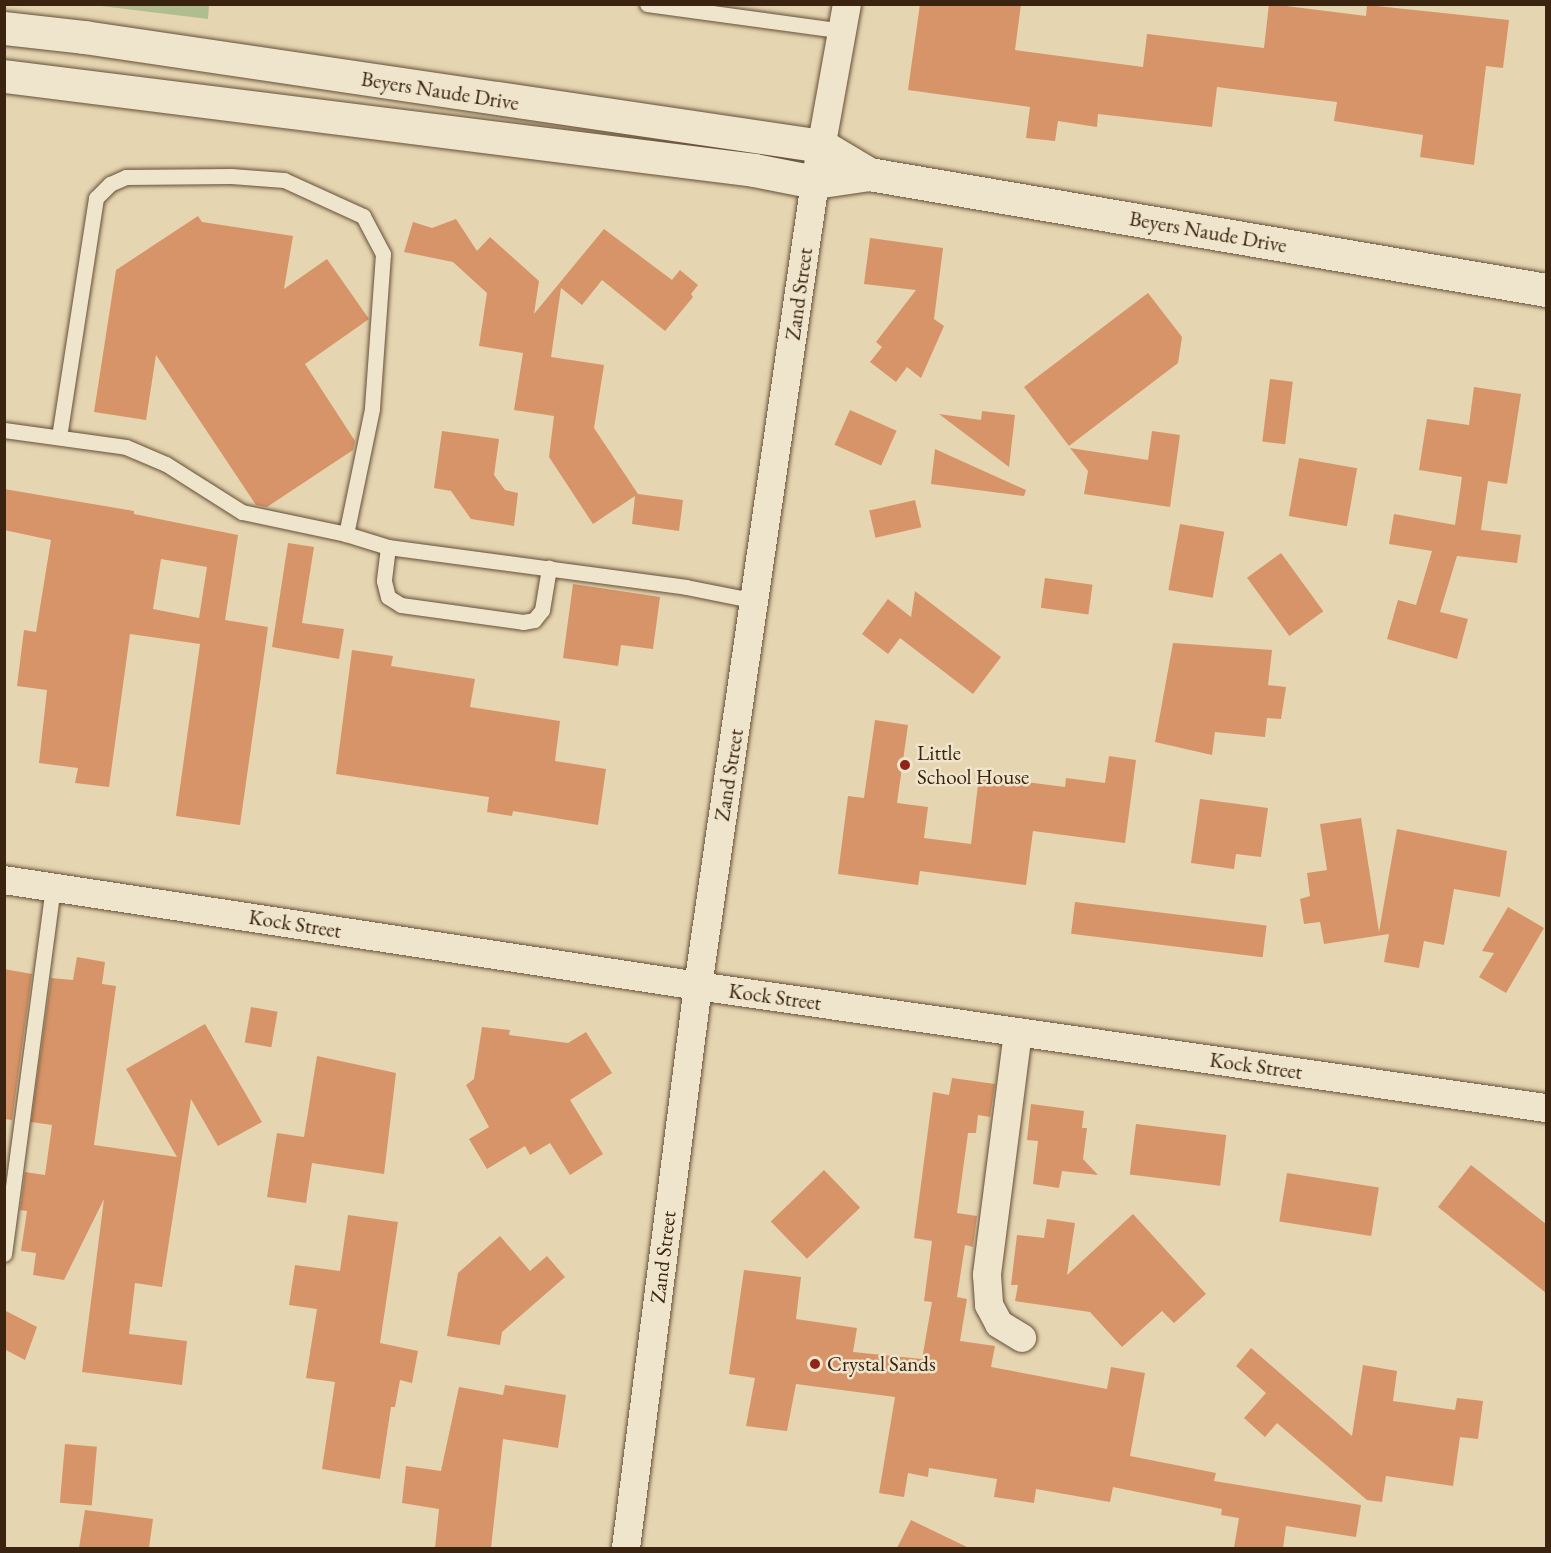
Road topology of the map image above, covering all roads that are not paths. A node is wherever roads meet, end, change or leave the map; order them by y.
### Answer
1 (647, 4) edge
2 (845, 18) edge
3 (4, 28) edge
4 (4, 76) edge
5 (822, 146) junction
6 (869, 174) junction
7 (815, 182) junction
8 (1546, 290) edge
9 (4, 430) edge
10 (59, 436) junction
11 (346, 534) junction
12 (388, 547) junction
13 (549, 568) junction
14 (756, 601) junction
15 (4, 880) edge
16 (53, 887) junction
17 (698, 986) junction
18 (1018, 1032) junction
19 (1546, 1108) edge
20 (4, 1254) edge
21 (1022, 1338) dead end
22 (626, 1548) edge

1 - 2 lane
2 - 5 street, Zand Street
3 - 5 street, Beyers Naude Drive
4 - 7 street, Beyers Naude Drive
5 - 6 street, Beyers Naude Drive
5 - 7 street, Zand Street
6 - 7 street, Beyers Naude Drive
6 - 8 street, Beyers Naude Drive
7 - 14 street, Zand Street
9 - 10 lane
10 - 11 lane
10 - 11 lane
11 - 12 lane
12 - 13 lane
12 - 13 lane
13 - 14 lane
14 - 17 street, Zand Street
15 - 16 street, Kock Street
16 - 17 street, Kock Street
16 - 20 lane
17 - 18 street, Kock Street
17 - 22 street, Zand Street
18 - 19 street, Kock Street
18 - 21 street

